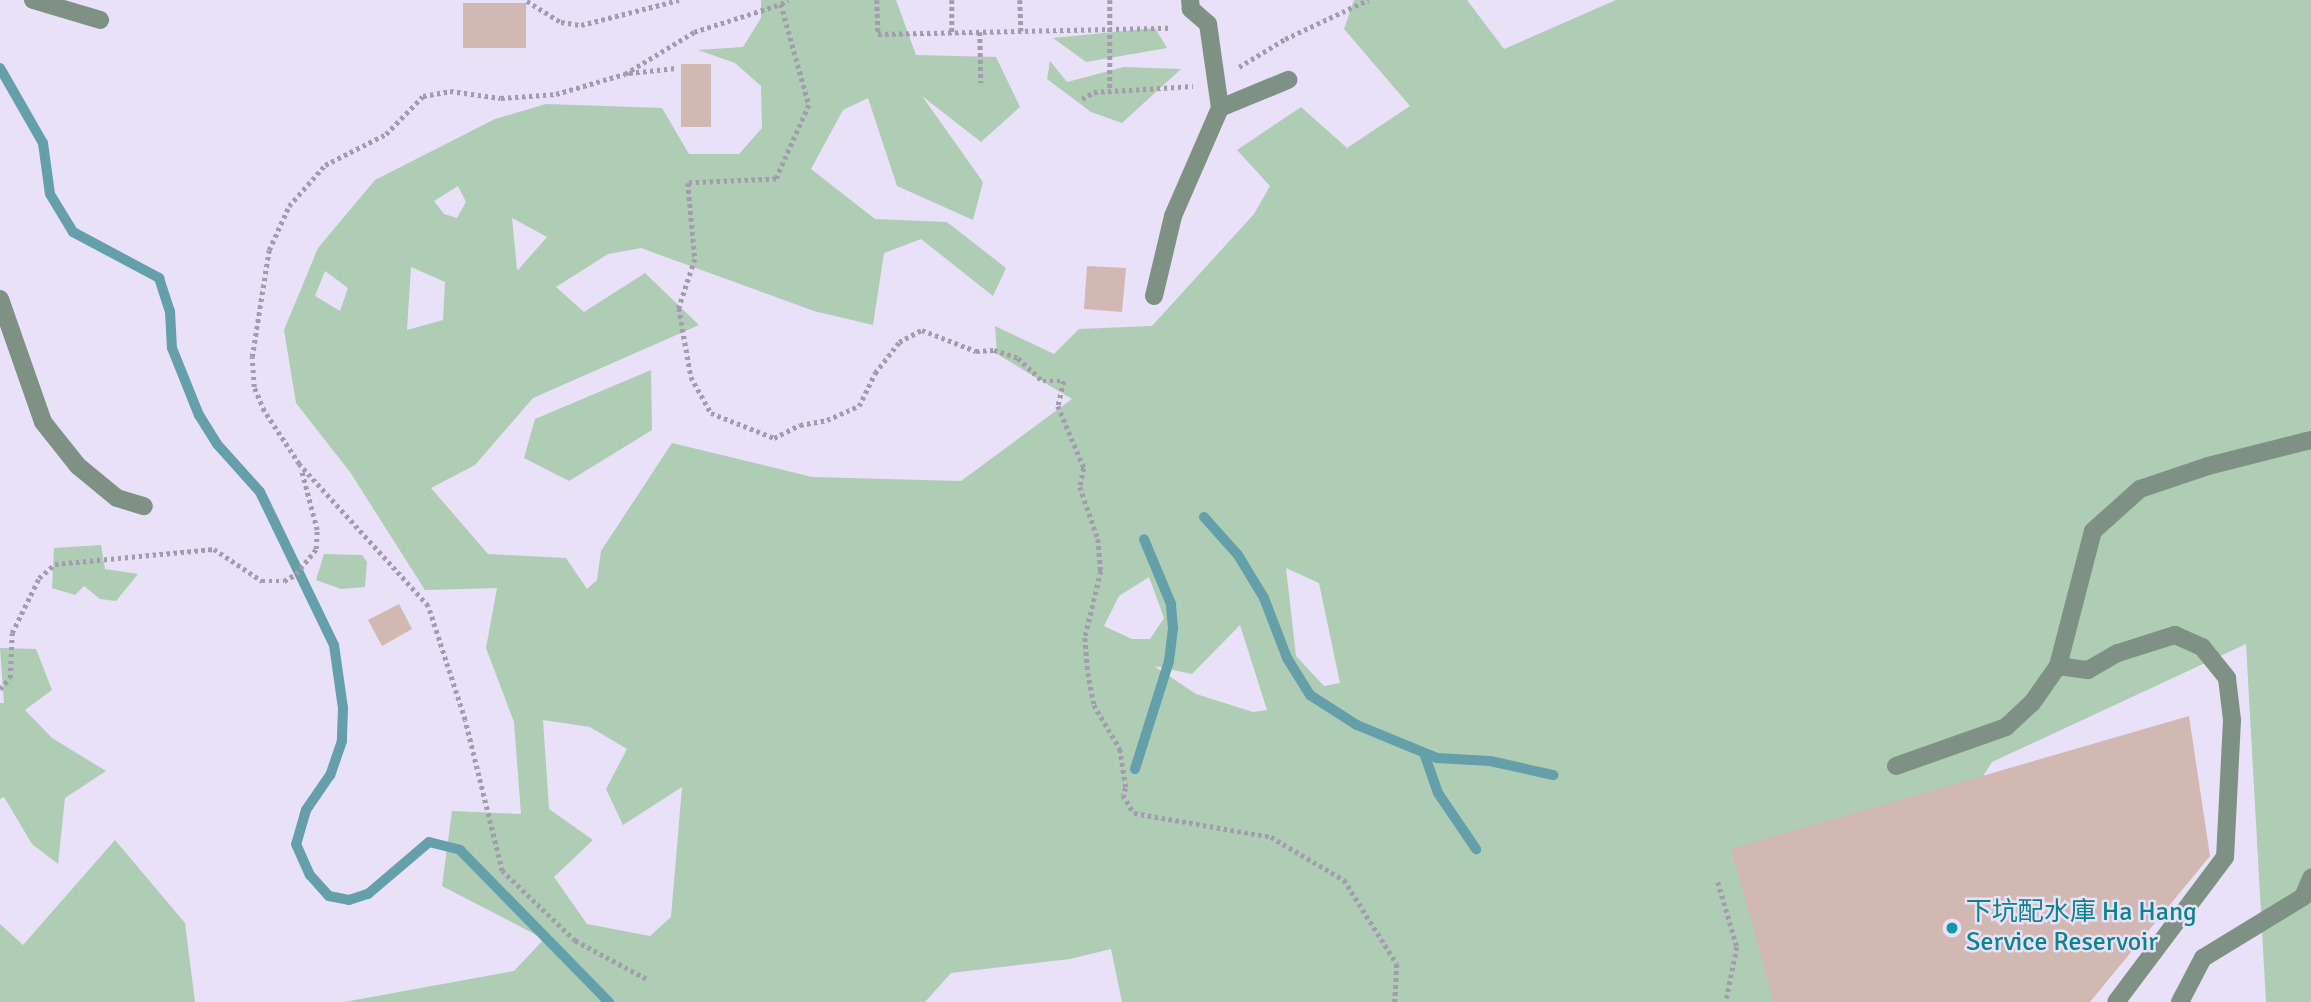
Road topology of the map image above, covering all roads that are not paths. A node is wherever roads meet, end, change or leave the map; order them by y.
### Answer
1 (33, 0) edge
2 (1190, 0) edge
3 (100, 20) dead end
4 (1288, 80) dead end
5 (1220, 108) junction
6 (1154, 296) dead end
7 (0, 299) edge
8 (2311, 440) edge
9 (144, 506) dead end
10 (2058, 666) junction
11 (1896, 766) dead end
12 (2311, 878) edge
13 (2116, 1002) edge
14 (2180, 1002) edge

1 - 3 lane
2 - 5 lane
4 - 5 lane
5 - 6 lane
7 - 9 lane
8 - 10 lane
10 - 11 lane
10 - 13 lane
12 - 14 lane

